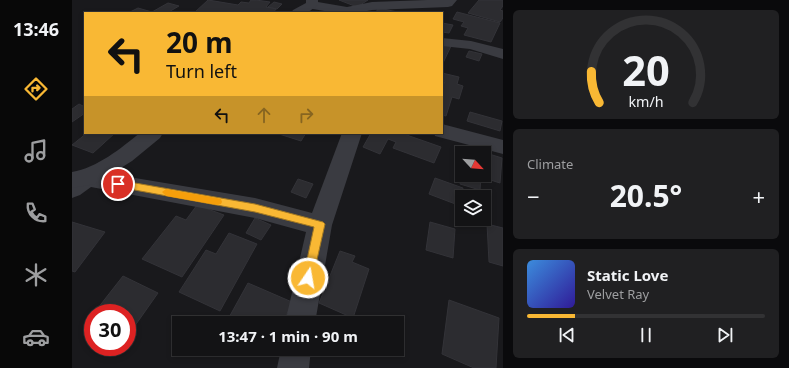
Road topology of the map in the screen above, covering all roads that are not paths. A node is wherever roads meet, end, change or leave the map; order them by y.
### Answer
1 (451, 0) edge
2 (312, 2) edge
3 (299, 12) edge
4 (347, 12) edge
5 (443, 42) edge
6 (503, 54) edge
7 (443, 131) edge
8 (152, 134) edge
9 (352, 134) edge
10 (503, 147) edge
11 (77, 182) edge
12 (320, 224) junction
13 (301, 316) edge
14 (295, 356) edge
15 (293, 368) edge

1 - 4 street
2 - 3 street
2 - 4 street
5 - 6 street
7 - 10 street
8 - 11 street
9 - 12 street
11 - 12 street
12 - 13 street
14 - 15 street

